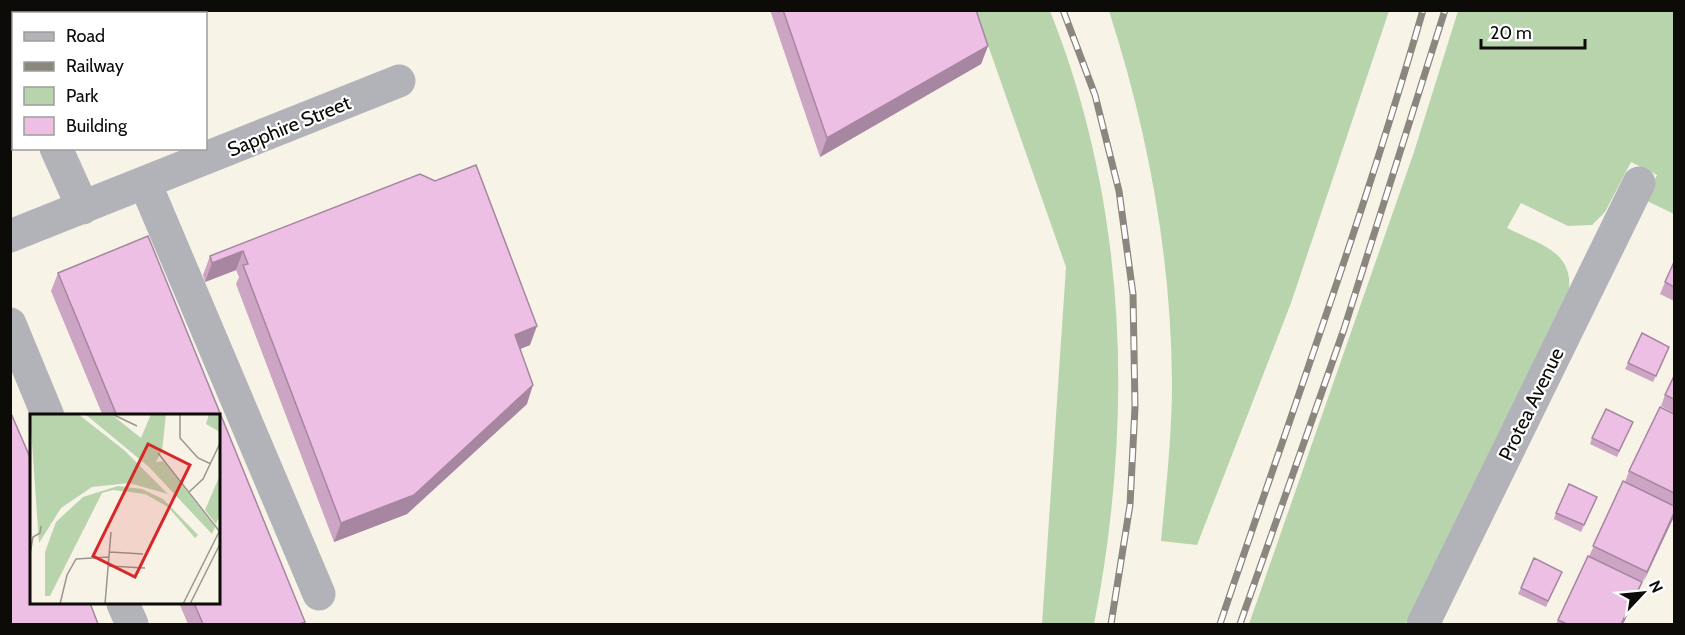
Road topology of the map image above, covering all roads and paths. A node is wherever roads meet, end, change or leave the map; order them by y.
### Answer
1 (399, 81) dead end
2 (57, 150) edge
3 (145, 183) junction
4 (1639, 183) dead end
5 (83, 208) junction
6 (10, 236) edge
7 (10, 324) edge
8 (47, 414) edge
9 (319, 594) dead end
10 (124, 605) edge
11 (132, 624) edge
12 (1424, 624) edge

1 - 3 street, Sapphire Street
2 - 5 street
3 - 5 street, Sapphire Street
3 - 9 street
4 - 12 street, Protea Avenue
5 - 6 street, Sapphire Street
7 - 8 street
10 - 11 street

